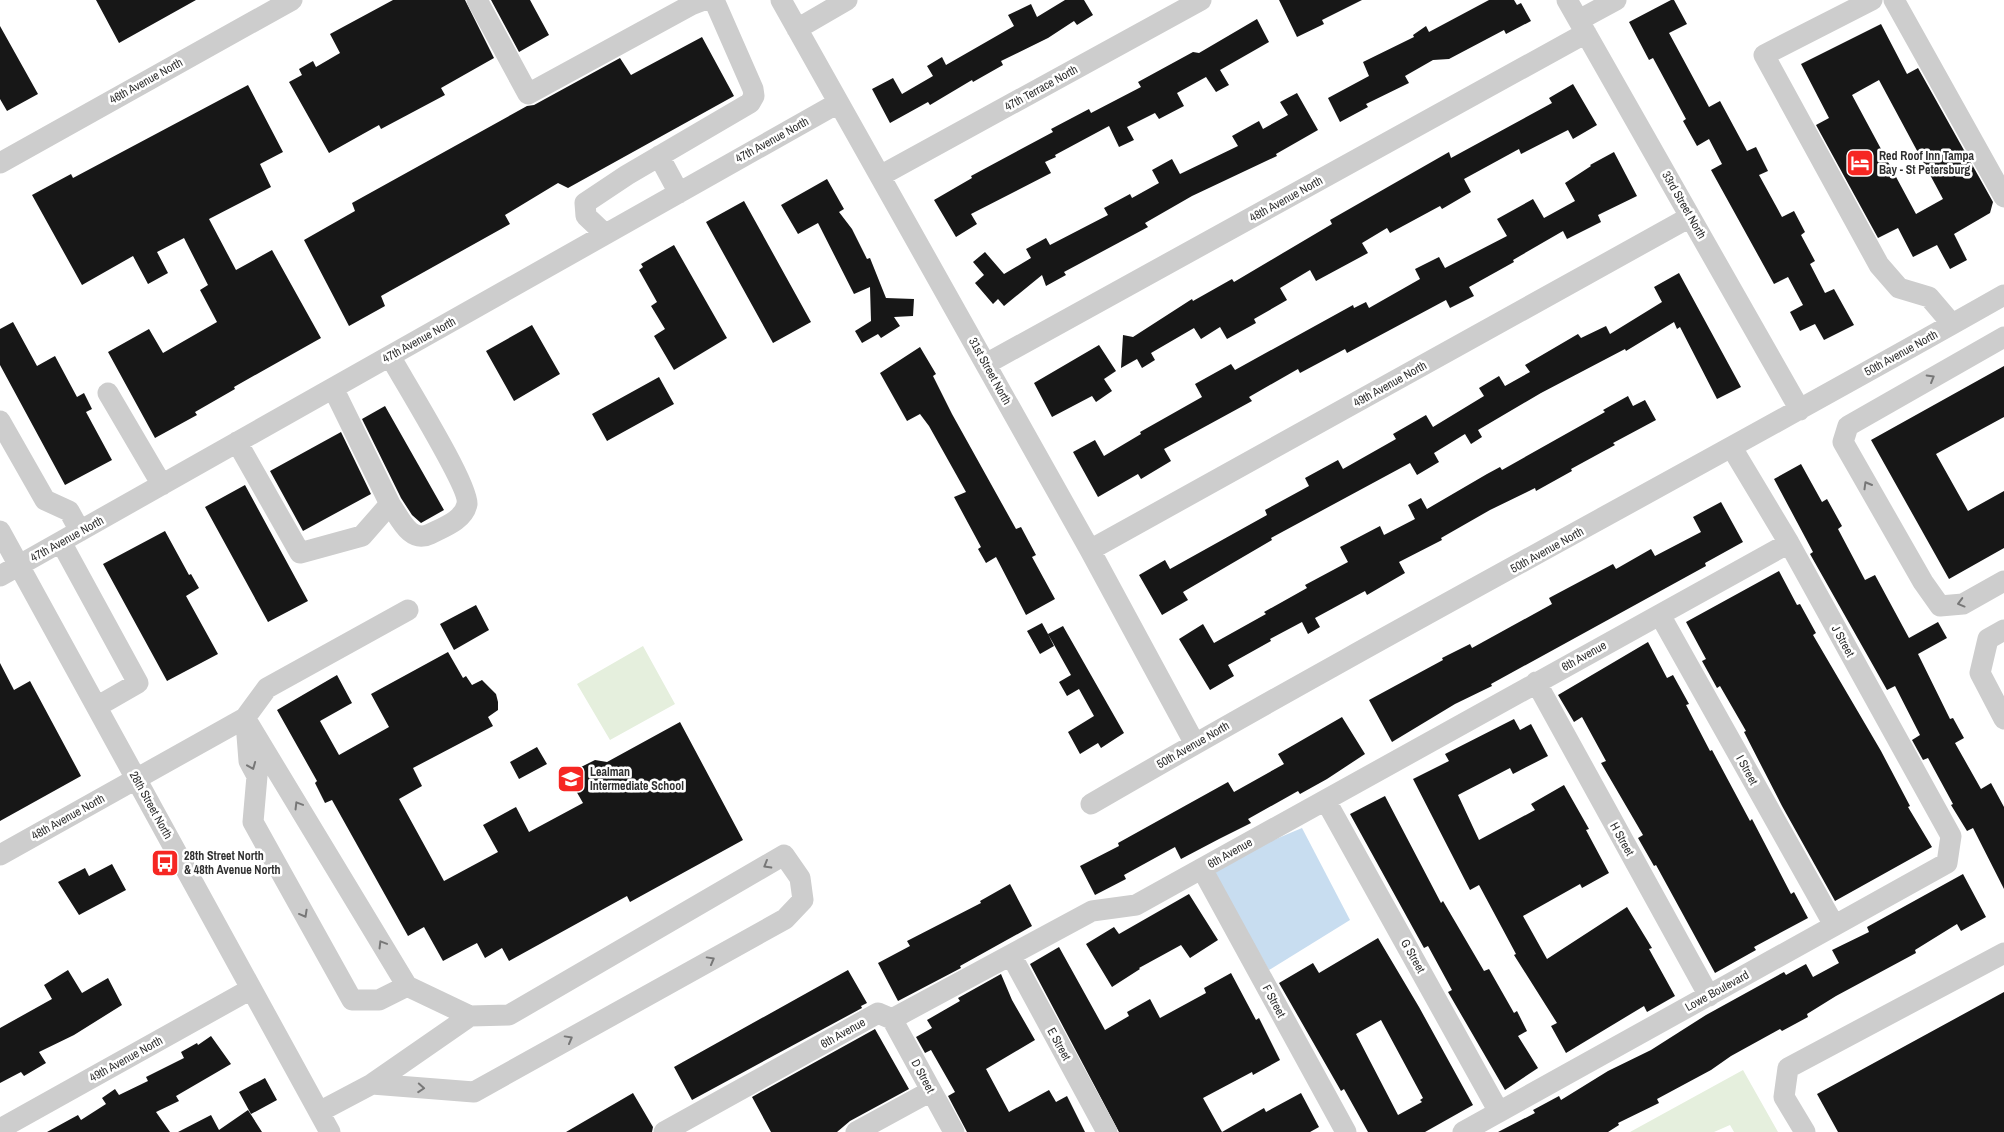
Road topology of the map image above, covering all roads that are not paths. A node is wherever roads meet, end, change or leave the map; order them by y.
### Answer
1 (292, 0) edge
2 (477, 0) edge
3 (704, 0) edge
4 (714, 0) edge
5 (781, 0) edge
6 (847, 0) edge
7 (1201, 0) edge
8 (1567, 0) edge
9 (1616, 0) edge
10 (1872, 0) edge
11 (1894, 0) edge
12 (1582, 26) junction
13 (797, 29) junction
14 (838, 103) junction
15 (659, 156) junction
16 (0, 163) edge
17 (880, 176) junction
18 (679, 193) junction
19 (2004, 197) edge
20 (1690, 217) junction
21 (605, 234) junction
22 (2004, 295) edge
23 (1952, 324) junction
24 (2004, 337) edge
25 (390, 356) junction
26 (986, 364) junction
27 (333, 388) junction
28 (108, 393) dead end
29 (1800, 410) junction
30 (0, 421) edge
31 (237, 442) junction
32 (1732, 448) junction
33 (162, 485) junction
34 (390, 504) junction
35 (80, 531) junction
36 (0, 532) edge
37 (61, 542) junction
38 (1789, 543) junction
39 (1090, 550) junction
40 (19, 566) junction
41 (0, 576) edge
42 (2004, 581) edge
43 (408, 610) dead end
44 (1660, 615) junction
45 (2004, 630) edge
46 (1536, 682) junction
47 (98, 706) junction
48 (245, 718) junction
49 (2004, 719) edge
50 (1195, 744) junction
51 (136, 779) junction
52 (1326, 801) junction
53 (1091, 804) dead end
54 (1951, 836) joint
55 (0, 855) edge
56 (1202, 869) junction
57 (1834, 925) junction
58 (2004, 953) edge
59 (1011, 955) junction
60 (407, 986) junction
61 (251, 989) junction
62 (1709, 996) junction
63 (470, 1016) junction
64 (892, 1019) junction
65 (372, 1084) junction
66 (931, 1091) junction
67 (319, 1112) junction
68 (1499, 1112) junction
69 (0, 1129) edge
70 (330, 1132) edge
71 (664, 1132) edge
72 (856, 1132) edge
73 (954, 1132) edge
74 (1107, 1132) edge
75 (1346, 1132) edge
76 (1464, 1132) edge
77 (1805, 1132) edge

1 - 16 street, 46th Avenue North
2 - 3 street
4 - 15 street
5 - 13 street, 31st Street North
6 - 13 street
7 - 17 street, 47th Terrace North
8 - 12 street, 33rd Street North
9 - 12 street, 48th Avenue North
10 - 23 street
11 - 19 street
12 - 20 street, 33rd Street North
12 - 26 street, 48th Avenue North
13 - 14 street, 31st Street North
14 - 17 street, 31st Street North
14 - 18 street, 47th Avenue North
15 - 18 street
15 - 21 street
17 - 26 street, 31st Street North
18 - 21 street, 47th Avenue North
20 - 29 street, 33rd Street North
20 - 39 street, 49th Avenue North
21 - 25 street, 47th Avenue North
22 - 23 street, 50th Avenue North
23 - 29 street, 50th Avenue North
42 -> 24 street
25 - 27 street, 47th Avenue North
25 - 34 street
26 - 39 street, 31st Street North
27 - 31 street, 47th Avenue North
27 - 34 street
28 - 33 street
29 - 32 street, 50th Avenue North
30 - 35 street
31 - 33 street, 47th Avenue North
31 - 34 street
32 - 38 street, J Street
32 - 50 street, 50th Avenue North
33 - 35 street, 47th Avenue North
35 - 37 street, 47th Avenue North
36 - 40 street, 28th Street North
37 - 40 street, 47th Avenue North
37 - 47 street
38 - 44 street, 6th Avenue
38 - 54 street, J Street
39 - 50 street, 31st Street North
40 - 41 street, 47th Avenue North
40 - 47 street, 28th Street North
43 - 48 street
44 - 46 street, 6th Avenue
44 - 57 street, I Street
45 - 49 street
46 - 52 street, 6th Avenue
46 - 62 street, H Street
47 - 51 street, 28th Street North
48 - 51 street, 48th Avenue North
60 -> 48 street
48 -> 60 street
50 - 53 street, 50th Avenue North
51 - 55 street, 48th Avenue North
51 - 61 street, 28th Street North
52 - 56 street, 6th Avenue
52 - 68 street, G Street
54 - 57 street, Lowe Boulevard
56 - 59 street, 6th Avenue
56 - 75 street, F Street
57 - 62 street, Lowe Boulevard
58 - 77 street
59 - 64 street, 6th Avenue
59 - 74 street, E Street
60 - 63 street
61 - 67 street, 28th Street North
61 - 69 street, 49th Avenue North
62 - 68 street, Lowe Boulevard
63 - 65 street
65 -> 63 street
64 - 66 street, D Street
64 - 71 street, 6th Avenue
65 - 67 street
66 - 72 street
66 - 73 street, D Street
67 - 70 street, 28th Street North
68 - 76 street, Lowe Boulevard

